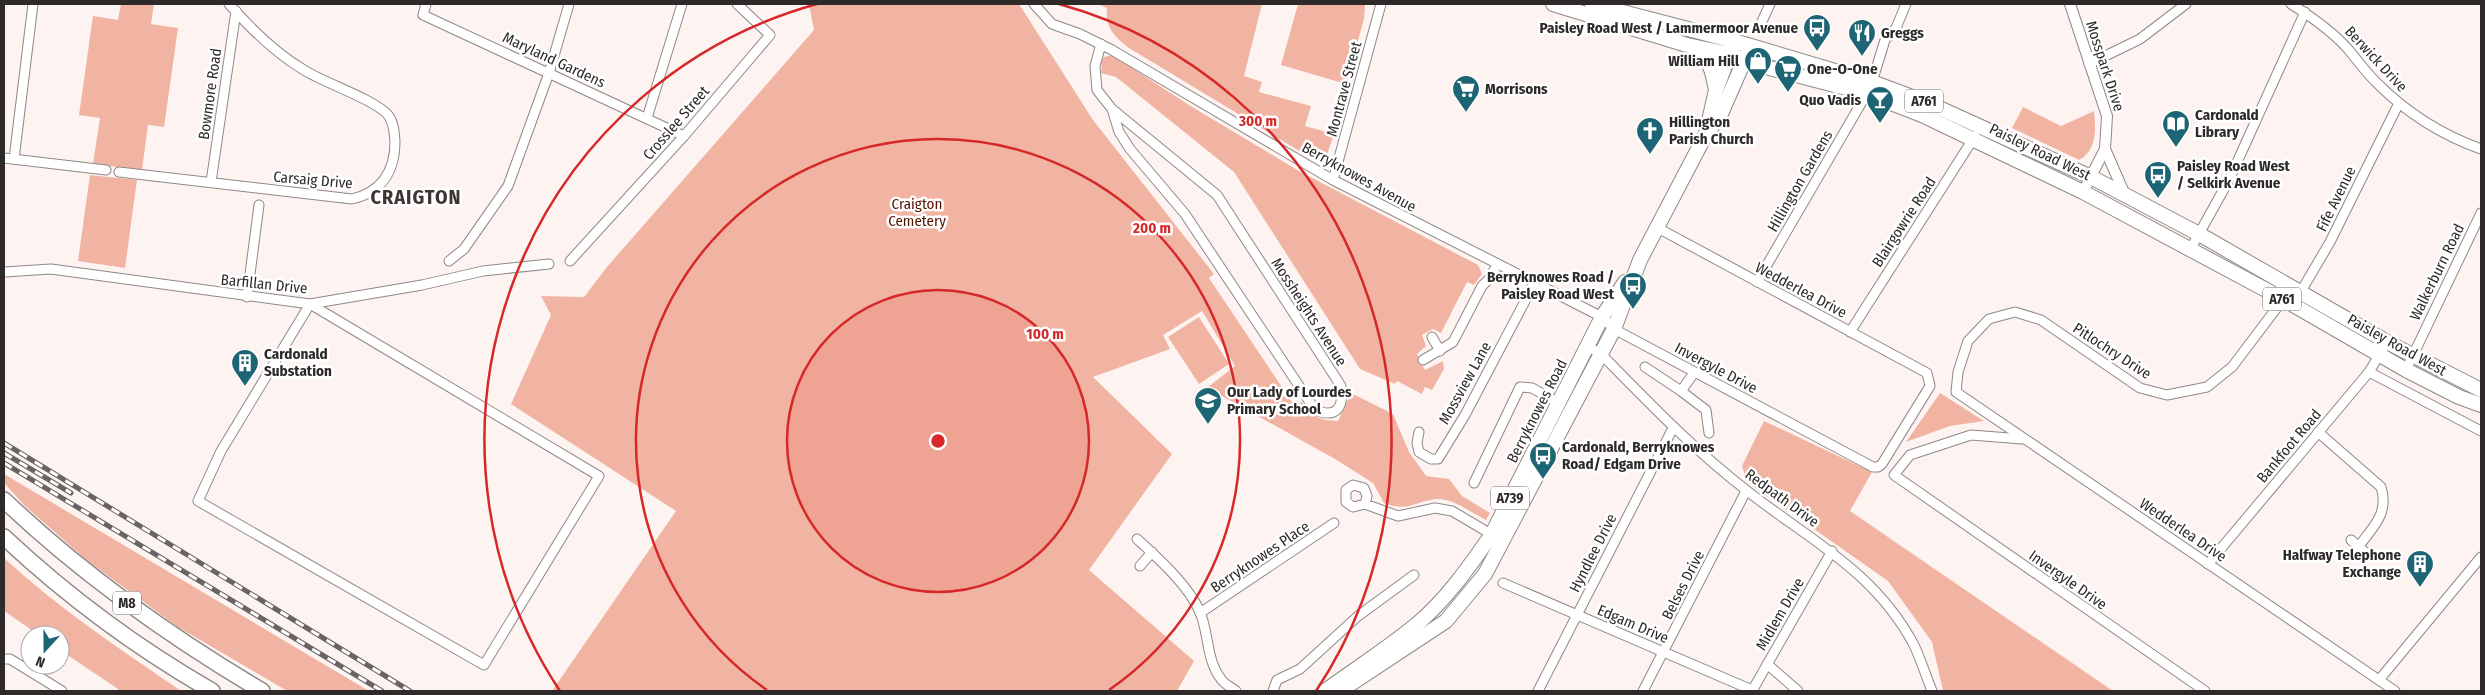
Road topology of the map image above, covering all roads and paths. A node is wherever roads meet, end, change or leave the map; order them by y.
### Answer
1 (33, 4) edge
2 (426, 4) edge
3 (569, 4) edge
4 (682, 4) edge
5 (737, 4) edge
6 (1034, 4) edge
7 (1381, 4) edge
8 (1553, 4) edge
9 (1770, 4) edge
10 (1906, 4) edge
11 (2070, 4) edge
12 (2186, 4) edge
13 (2291, 4) edge
14 (232, 7) edge
15 (1590, 7) edge
16 (2305, 12) junction
17 (1759, 28) dead end
18 (1101, 44) junction
19 (1687, 45) junction
20 (1750, 46) junction
21 (1732, 48) junction
22 (1745, 61) junction
23 (2089, 64) junction
24 (548, 73) junction
25 (1739, 75) junction
26 (1869, 88) junction
27 (1716, 90) junction
28 (2398, 103) junction
29 (1112, 109) junction
30 (647, 118) junction
31 (1977, 132) junction
32 (1706, 134) junction
33 (684, 136) junction
34 (2105, 149) junction
35 (2481, 149) edge
36 (4, 158) edge
37 (14, 159) junction
38 (106, 170) dead end
39 (119, 172) dead end
40 (2091, 177) junction
41 (1333, 180) junction
42 (211, 182) junction
43 (2083, 192) junction
44 (2125, 195) junction
45 (259, 205) dead end
46 (2481, 214) edge
47 (1656, 227) junction
48 (2199, 234) junction
49 (2191, 248) junction
50 (1640, 260) junction
51 (449, 261) dead end
52 (570, 261) dead end
53 (549, 264) dead end
54 (1497, 265) junction
55 (4, 272) edge
56 (1757, 282) junction
57 (1534, 284) junction
58 (2296, 288) junction
59 (247, 297) junction
60 (2288, 302) junction
61 (310, 304) junction
62 (1602, 318) junction
63 (1614, 329) junction
64 (1850, 332) junction
65 (1432, 337) dead end
66 (2387, 342) junction
67 (1594, 350) junction
68 (1440, 351) junction
69 (2380, 355) junction
70 (2413, 355) junction
71 (1423, 360) dead end
72 (1644, 367) dead end
73 (2406, 370) junction
74 (2369, 372) junction
75 (1694, 373) junction
76 (2481, 390) edge
77 (1681, 391) junction
78 (1956, 392) joint
79 (1559, 403) junction
80 (2481, 405) edge
81 (1673, 428) junction
82 (2481, 431) edge
83 (1419, 432) dead end
84 (2318, 432) junction
85 (1709, 433) dead end
86 (2025, 439) junction
87 (1873, 467) joint
88 (1474, 483) dead end
89 (1746, 491) junction
90 (4, 500) edge
91 (1365, 504) dead end
92 (1334, 523) dead end
93 (4, 537) edge
94 (1498, 537) junction
95 (1137, 539) dead end
96 (1832, 551) junction
97 (1152, 552) junction
98 (2366, 553) dead end
99 (2481, 557) edge
100 (2208, 564) junction
101 (1140, 566) dead end
102 (1414, 575) dead end
103 (1503, 583) dead end
104 (1200, 613) junction
105 (1577, 615) junction
106 (1664, 652) junction
107 (7, 659) edge
108 (1767, 664) junction
109 (2379, 680) junction
110 (62, 691) edge
111 (212, 691) edge
112 (262, 691) edge
113 (1236, 691) edge
114 (1273, 691) edge
115 (1326, 691) edge
116 (1340, 691) edge
117 (1538, 691) edge
118 (1643, 691) edge
119 (1752, 691) edge
120 (1798, 691) edge
121 (1932, 691) edge
122 (2204, 691) edge
123 (2395, 691) edge

1 - 37 street
2 - 24 street, Maryland Gardens
3 - 24 street
4 - 30 street
5 - 33 street, Crosslee Street
6 - 18 street, Berryknowes Avenue
7 - 41 street, Montrave Street
8 - 15 main road, Paisley Road West / A761
9 - 17 street
10 - 26 street, Hillington Gardens
11 - 23 street, Mosspark Drive
12 - 23 street
13 - 16 street, Berwick Drive
14 - 42 street, Bowmore Road
14 - 42 street, Carsaig Drive
15 - 19 main road, Paisley Road West / A761
15 - 21 main road
16 - 28 street, Berwick Drive
16 - 48 street
18 - 29 street, Mossheights Avenue
18 - 41 street, Berryknowes Avenue
19 - 21 main road, Paisley Road West / A761
19 - 27 main road
20 - 21 main road, Paisley Road West / A761
20 - 22 main road, Berryknowes Road / A739
20 - 26 main road, Paisley Road West / A761
21 - 22 main road, Paisley Road West / A761
21 - 25 main road
21 - 27 main road, Berryknowes Road / A739
22 - 25 main road, Berryknowes Road / A739
22 - 26 main road, Paisley Road West / A761
23 - 34 street, Mosspark Drive
24 - 30 street, Maryland Gardens
24 - 51 street
25 - 32 main road, Berryknowes Road / A739
26 - 31 main road, Paisley Road West / A761
26 - 56 street, Hillington Gardens
27 - 32 main road, Berryknowes Road / A739
28 - 35 street, Berwick Drive
28 - 58 street, Fife Avenue
29 - 29 street, Mossheights Avenue
30 - 33 street, Maryland Gardens
31 - 40 main road, Paisley Road West / A761
31 - 43 main road, Paisley Road West / A761
31 - 64 street, Blairgowrie Road
32 - 47 main road, Berryknowes Road / A739
33 - 52 street, Crosslee Street
34 - 40 street, Mosspark Drive
34 - 44 street
36 - 37 street
37 - 38 street
39 - 42 street, Carsaig Drive
40 - 43 street, Mosspark Drive
40 - 44 main road, Paisley Road West / A761
41 - 54 street, Berryknowes Avenue
43 - 49 main road, Paisley Road West / A761
44 - 48 main road, Paisley Road West / A761
45 - 59 street
46 - 70 street, Walkerburn Road
47 - 50 main road, Berryknowes Road / A739
47 - 56 street, Wedderlea Drive
48 - 49 street
48 - 58 main road, Paisley Road West / A761
49 - 60 main road, Paisley Road West / A761
50 - 62 main road, Berryknowes Road / A739
50 - 63 main road, Berryknowes Road / A739
53 - 61 street, Barfillan Drive
54 - 57 street, Berryknowes Avenue
54 - 68 street
55 - 59 street, Barfillan Drive
56 - 64 street, Wedderlea Drive
57 - 62 street, Berryknowes Avenue
57 - 83 street, Mossview Lane
58 - 60 street, Fife Avenue
58 - 60 street, Pitlochry Drive
58 - 66 main road, Paisley Road West / A761
59 - 61 street, Barfillan Drive
60 - 69 main road, Paisley Road West / A761
60 - 78 street, Pitlochry Drive
61 - 61 street
62 - 63 street, Invergyle Drive
62 - 67 main road, Berryknowes Road / A739
63 - 67 main road, Berryknowes Road / A739
63 - 75 street, Invergyle Drive
64 - 87 street, Wedderlea Drive
65 - 68 street
66 - 69 street, Bankfoot Road
66 - 70 main road, Paisley Road West / A761
67 - 79 main road, Berryknowes Road / A739
67 - 81 street, Redpath Drive
67 - 94 main road, Berryknowes Road / A739
68 - 71 street
69 - 73 main road, Paisley Road West / A761
69 - 74 street, Bankfoot Road
70 - 73 street, Walkerburn Road
70 - 76 main road, Paisley Road West / A761
72 - 77 street
73 - 80 main road, Paisley Road West / A761
74 - 82 street
74 - 84 street, Bankfoot Road
75 - 77 street
75 - 87 street, Invergyle Drive
77 - 85 street
78 - 86 street, Wedderlea Drive
79 - 88 street
79 - 94 main road, Berryknowes Road / A739
81 - 89 street, Redpath Drive
81 - 105 street, Hyndlee Drive
84 - 98 street
84 - 100 street, Bankfoot Road
86 - 100 street, Wedderlea Drive
86 - 122 street, Invergyle Drive
89 - 96 street, Redpath Drive
89 - 106 street, Belses Drive
90 - 112 highway, M8
91 - 94 street
92 - 104 street, Berryknowes Place
93 - 111 highway, M8
94 - 115 main road, Berryknowes Road / A739
94 - 116 main road, Berryknowes Road / A739
95 - 97 street
96 - 108 street, Midlem Drive
96 - 121 street, Redpath Drive
97 - 101 street
97 - 104 street
99 - 109 street
100 - 109 street, Wedderlea Drive
102 - 114 street
103 - 105 street, Edgam Drive
104 - 113 street
105 - 106 street, Edgam Drive
105 - 117 street, Hyndlee Drive
106 - 118 street, Belses Drive
106 - 119 street, Edgam Drive
107 - 110 street
108 - 119 street, Midlem Drive
108 - 120 street
109 - 123 street, Wedderlea Drive

